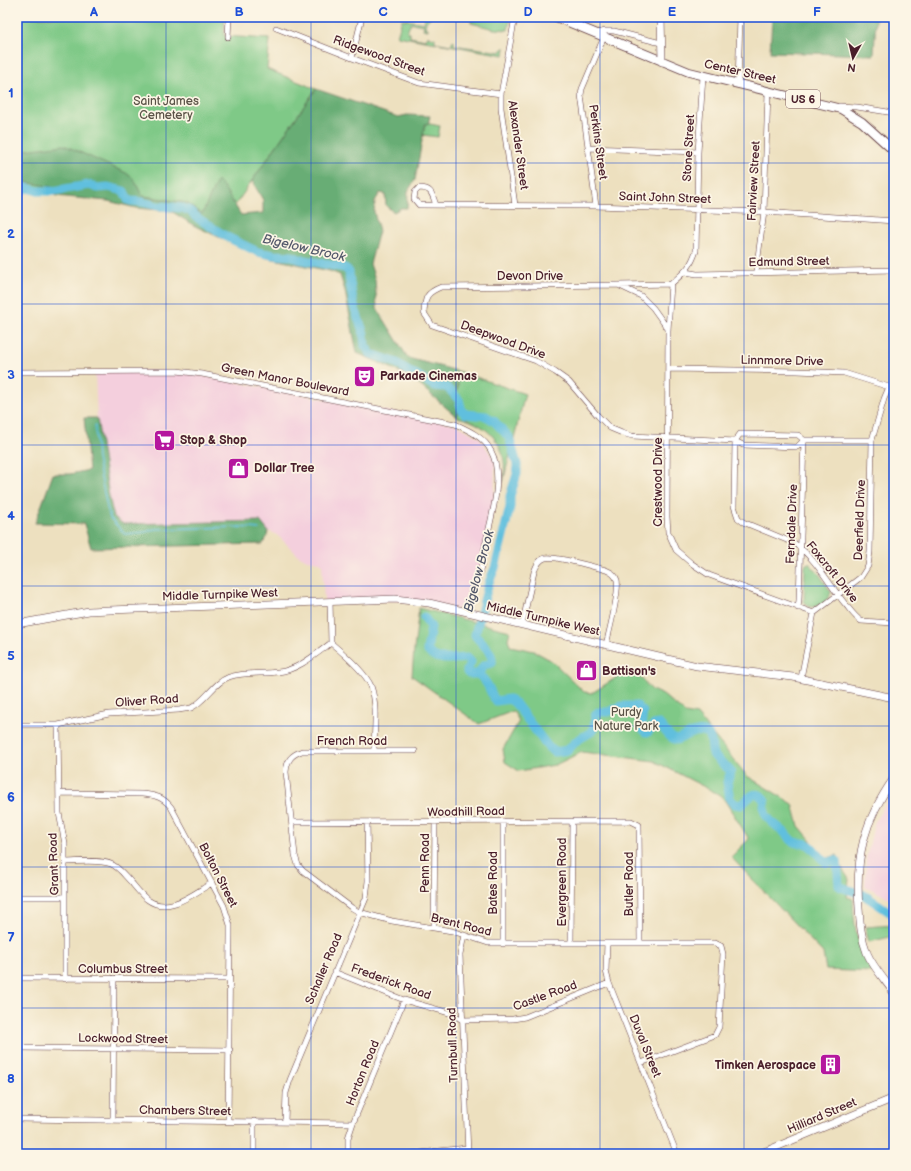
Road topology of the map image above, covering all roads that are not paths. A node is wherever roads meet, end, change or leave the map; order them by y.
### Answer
1 (229, 17) edge
2 (362, 17) edge
3 (515, 17) edge
4 (556, 17) edge
5 (579, 17) edge
6 (661, 17) edge
7 (740, 17) edge
8 (579, 26) junction
9 (276, 28) dead end
10 (595, 33) junction
11 (228, 37) dead end
12 (604, 37) junction
13 (661, 43) junction
14 (352, 58) junction
15 (662, 62) junction
16 (703, 76) junction
17 (738, 85) junction
18 (768, 92) junction
19 (501, 94) junction
20 (834, 107) junction
21 (894, 113) edge
22 (589, 148) junction
23 (894, 151) edge
24 (698, 152) junction
25 (436, 205) junction
26 (515, 205) junction
27 (596, 206) junction
28 (696, 209) junction
29 (764, 212) junction
30 (894, 221) edge
31 (894, 270) edge
32 (685, 272) junction
33 (756, 272) junction
34 (670, 284) junction
35 (618, 286) junction
36 (441, 287) joint
37 (668, 330) junction
38 (668, 369) junction
39 (17, 372) edge
40 (892, 387) edge
41 (668, 438) junction
42 (804, 440) junction
43 (872, 440) junction
44 (735, 441) junction
45 (801, 547) junction
46 (838, 595) junction
47 (330, 601) junction
48 (798, 608) junction
49 (465, 611) junction
50 (814, 613) junction
51 (894, 623) edge
52 (17, 624) edge
53 (522, 625) junction
54 (332, 643) junction
55 (606, 645) junction
56 (801, 678) junction
57 (894, 698) edge
58 (17, 725) edge
59 (58, 725) junction
60 (416, 750) dead end
61 (374, 751) junction
62 (290, 758) joint
63 (894, 778) edge
64 (59, 793) junction
65 (503, 821) junction
66 (572, 821) junction
67 (292, 822) junction
68 (367, 822) junction
69 (435, 822) junction
70 (639, 825) joint
71 (65, 862) junction
72 (212, 883) junction
73 (17, 897) edge
74 (65, 897) junction
75 (359, 912) junction
76 (434, 927) junction
77 (464, 935) junction
78 (571, 943) junction
79 (607, 943) junction
80 (640, 943) junction
81 (502, 944) junction
82 (334, 972) junction
83 (17, 978) edge
84 (114, 978) junction
85 (65, 979) junction
86 (229, 979) junction
87 (609, 983) junction
88 (894, 994) edge
89 (404, 1000) junction
90 (462, 1020) junction
91 (17, 1048) edge
92 (114, 1049) junction
93 (230, 1050) junction
94 (641, 1063) junction
95 (894, 1098) edge
96 (17, 1119) edge
97 (112, 1120) junction
98 (228, 1121) junction
99 (254, 1121) junction
100 (285, 1122) junction
101 (353, 1123) junction
102 (467, 1151) edge
103 (254, 1154) edge
104 (348, 1154) edge
105 (410, 1154) edge
106 (677, 1154) edge
107 (760, 1154) edge

1 - 11 street
2 - 14 street
3 - 19 street, Alexander Street
4 - 8 main road, Center Street / US 6
5 - 8 street
6 - 13 main road
7 - 17 street
8 - 10 main road, Center Street / US 6
9 - 14 street, Ridgewood Street
10 - 12 main road, Center Street / US 6
10 - 13 street, Center Street
12 - 15 main road, Center Street / US 6
12 - 22 street, Perkins Street
13 - 15 main road
14 - 19 street, Ridgewood Street
15 - 16 main road, Center Street / US 6
16 - 17 main road, Center Street / US 6
16 - 24 street, Stone Street
17 - 18 main road, Center Street / US 6
18 - 20 main road, Center Street / US 6
18 - 29 street, Fairview Street
19 - 26 street, Alexander Street
20 - 21 street
20 - 23 main road, Center Street / US 6
22 - 24 street
22 - 27 street, Perkins Street
24 - 28 street, Stone Street
25 - 25 street, Saint John Street
25 - 26 street, Saint John Street
26 - 27 street, Saint John Street
27 - 28 street, Saint John Street
28 - 29 street, Saint John Street
28 - 32 street, Stone Street
29 - 30 street, Saint John Street
29 - 33 street, Fairview Street
31 - 33 street, Edmund Street
32 - 33 street, Edmund Street
32 - 34 street, Stone Street
34 - 35 street, Devon Drive
34 - 37 street, Crestwood Drive
35 - 36 street, Devon Drive
35 - 37 street, Devon Drive
36 - 41 street, Deepwood Drive
37 - 38 street, Crestwood Drive
38 - 40 street, Linnmore Drive
38 - 41 street, Crestwood Drive
39 - 49 street, Green Manor Boulevard
40 - 43 street, Deerfield Drive
41 - 44 street, Deepwood Drive
41 - 48 street, Crestwood Drive
42 - 43 street, Deepwood Drive
42 - 44 street, Deepwood Drive
42 - 44 street, Deepwood Drive
42 - 45 street, Ferndale Drive
43 - 46 street, Deerfield Drive
44 - 45 street, Foxcroft Drive
45 - 46 street, Foxcroft Drive
45 - 48 street, Ferndale Drive
46 - 50 street, Deerfield Drive
46 - 51 street, Foxcroft Drive
47 - 49 main road, Middle Turnpike West
47 - 52 main road, Middle Turnpike West
47 - 54 street
48 - 50 street, Crestwood Drive
49 - 53 main road, Middle Turnpike West
50 - 56 street
53 - 55 main road, Middle Turnpike West
53 - 55 street
54 - 59 street, Oliver Road
54 - 61 street
55 - 56 main road, Middle Turnpike West
56 - 57 main road, Middle Turnpike West
58 - 59 street, Oliver Road
59 - 64 street, Grant Road
60 - 61 street, French Road
61 - 62 street, French Road
62 - 67 street, Brent Road
63 - 88 main road
64 - 71 street, Grant Road
64 - 72 street, Bolton Street
65 - 66 street, Woodhill Road
65 - 69 street, Woodhill Road
65 - 81 street, Bates Road
66 - 70 street, Woodhill Road
66 - 78 street, Evergreen Road
67 - 68 street, Woodhill Road
67 - 75 street, Brent Road
68 - 69 street, Woodhill Road
68 - 75 street, Schaller Road
69 - 76 street, Penn Road
70 - 80 street, Butler Road
71 - 72 street
71 - 74 street, Grant Road
72 - 86 street, Bolton Street
73 - 74 street
74 - 85 street, Grant Road
75 - 76 street, Brent Road
75 - 82 street, Schaller Road
76 - 77 street, Brent Road
77 - 81 street, Brent Road
77 - 90 street, Turnbull Road
78 - 79 street, Brent Road
78 - 81 street, Brent Road
79 - 80 street, Brent Road
79 - 87 street, Duval Street
80 - 94 street, Brent Road
82 - 89 street, Frederick Road
82 - 100 street, Schaller Road
83 - 85 street, Columbus Street
84 - 85 street, Columbus Street
84 - 86 street, Columbus Street
84 - 92 street
86 - 93 street, Bolton Street
87 - 90 street, Castle Road
87 - 94 street, Duval Street
89 - 90 street, Frederick Road
89 - 101 street, Horton Road
90 - 102 street, Turnbull Road
91 - 92 street, Lockwood Street
92 - 93 street, Lockwood Street
92 - 97 street
93 - 98 street, Bolton Street
94 - 106 street, Duval Street
95 - 107 main road, Hilliard Street
96 - 97 street, Chambers Street
97 - 98 street, Chambers Street
98 - 99 street, Chambers Street
99 - 100 street, Chambers Street
99 - 103 street
100 - 101 street, Chambers Street
101 - 104 street, Horton Road
102 - 105 street

